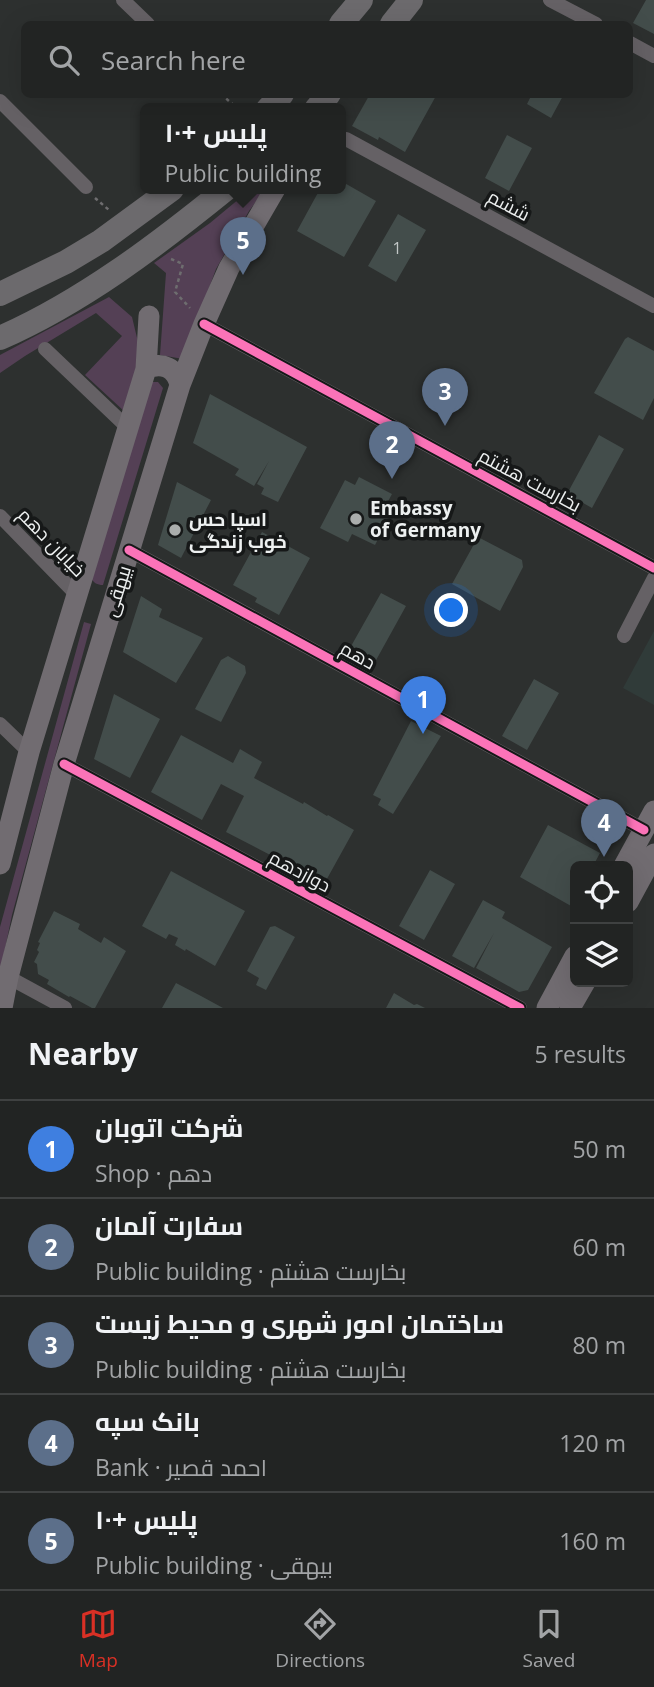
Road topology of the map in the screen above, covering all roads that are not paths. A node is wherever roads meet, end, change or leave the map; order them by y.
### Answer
1 (123, 0) edge
2 (361, 0) edge
3 (411, 0) edge
4 (550, 0) edge
5 (145, 21) edge
6 (344, 21) edge
7 (394, 21) edge
8 (590, 21) edge
9 (633, 45) edge
10 (654, 56) edge
11 (0, 102) edge
12 (346, 139) dead end
13 (86, 187) dead end
14 (165, 194) edge
15 (220, 194) edge
16 (272, 194) edge
17 (0, 294) edge
18 (654, 306) edge
19 (149, 316) dead end
20 (204, 324) junction
21 (0, 338) edge
22 (45, 349) dead end
23 (146, 369) junction
24 (180, 385) junction
25 (128, 428) junction
26 (0, 516) edge
27 (129, 550) junction
28 (654, 568) edge
29 (654, 578) edge
30 (77, 596) junction
31 (111, 608) junction
32 (624, 636) dead end
33 (0, 723) edge
34 (29, 752) junction
35 (64, 764) junction
36 (654, 811) edge
37 (644, 830) junction
38 (654, 854) edge
39 (627, 861) edge
40 (0, 864) edge
41 (633, 893) edge
42 (570, 965) edge
43 (8, 977) junction
44 (581, 987) edge
45 (2, 1008) edge
46 (65, 1008) edge
47 (520, 1008) edge
48 (547, 1008) edge
49 (570, 1008) edge

1 - 5 street
2 - 6 highway
3 - 7 highway
4 - 8 street
9 - 10 street
11 - 13 street
12 - 18 street, ششم
14 - 17 highway
15 - 21 highway
16 - 20 main road, بیهقی
19 - 23 main road, بیهقی
20 - 24 main road, بیهقی
20 - 28 street, بخارست هشتم
22 - 25 street
23 - 24 main road
23 - 25 main road, بیهقی
24 - 27 main road, بیهقی
25 - 30 main road, بیهقی
26 - 30 street, خیابان دهم
27 - 31 main road, بیهقی
27 - 37 street, دهم
29 - 32 street
30 - 31 main road
30 - 34 main road, بیهقی
31 - 35 main road, بیهقی
33 - 34 street
34 - 40 main road, بیهقی
35 - 43 main road, بیهقی
35 - 47 street, دوازدهم
36 - 37 main road
37 - 39 main road
38 - 41 main road
42 - 48 main road
43 - 45 main road, بیهقی
43 - 46 street
44 - 49 main road

